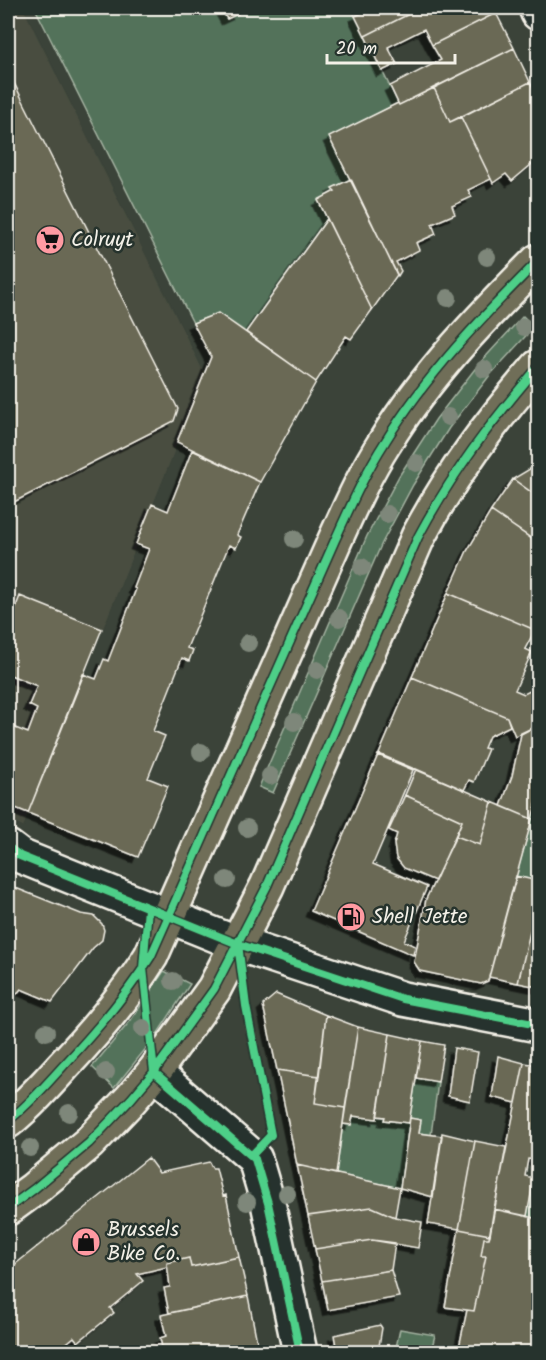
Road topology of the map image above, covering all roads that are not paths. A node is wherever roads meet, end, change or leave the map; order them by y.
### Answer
1 (536, 8) edge
2 (538, 13) edge
3 (538, 261) edge
4 (538, 367) edge
5 (8, 847) edge
6 (169, 916) junction
7 (238, 944) junction
8 (538, 1025) edge
9 (154, 1072) junction
10 (8, 1121) edge
11 (8, 1208) edge
12 (300, 1353) edge

1 - 2 street
3 - 6 main road
4 - 7 main road
5 - 6 street
6 - 7 street
6 - 10 main road
7 - 8 street
7 - 9 main road
9 - 11 main road
9 - 12 street

